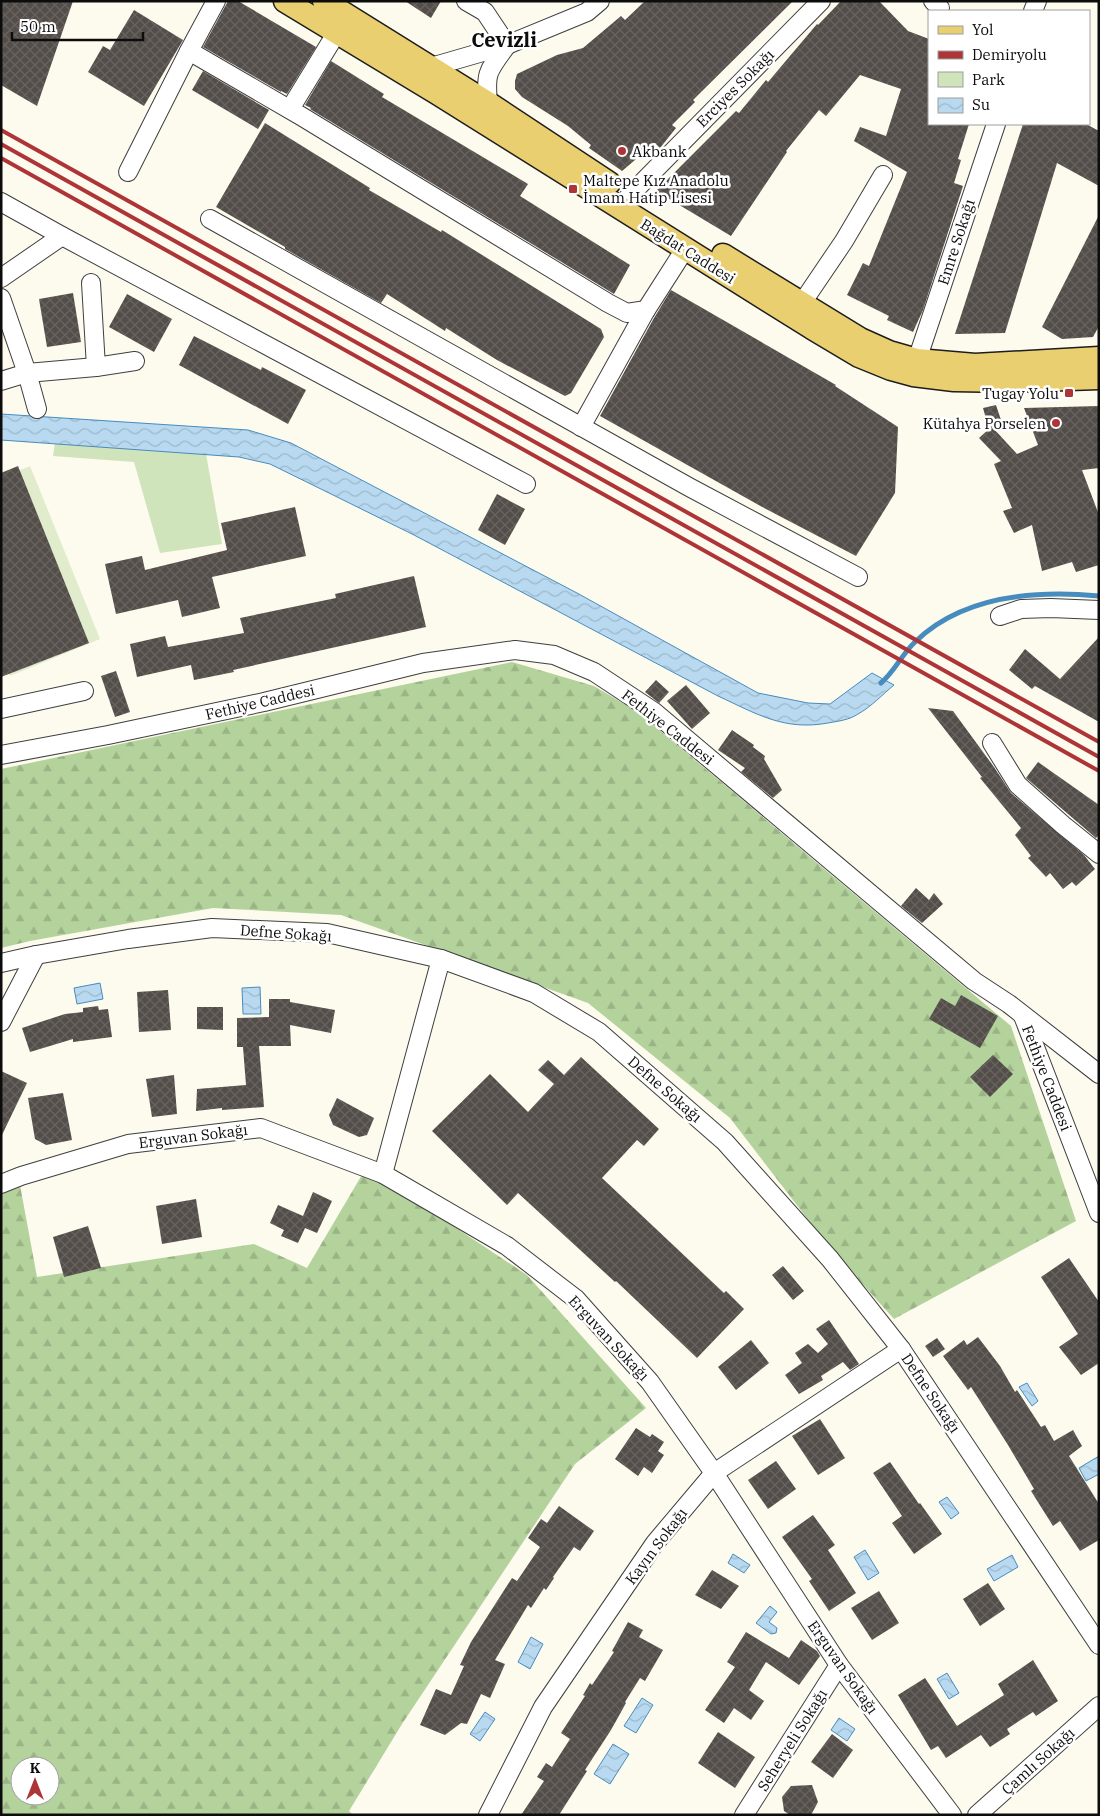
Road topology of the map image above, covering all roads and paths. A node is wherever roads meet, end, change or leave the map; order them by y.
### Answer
1 (216, 1) edge
2 (285, 1) edge
3 (466, 1) edge
4 (821, 1) edge
5 (332, 3) edge
6 (587, 5) edge
7 (337, 32) junction
8 (507, 46) junction
9 (189, 51) junction
10 (431, 67) junction
11 (488, 104) junction
12 (290, 109) junction
13 (996, 125) edge
14 (128, 172) dead end
15 (883, 175) dead end
16 (629, 196) junction
17 (1, 202) edge
18 (210, 219) dead end
19 (62, 236) junction
20 (685, 249) junction
21 (1, 278) edge
22 (91, 284) dead end
23 (1, 298) edge
24 (802, 303) junction
25 (646, 310) junction
26 (1099, 358) edge
27 (917, 360) junction
28 (135, 361) dead end
29 (96, 367) junction
30 (27, 373) junction
31 (1099, 378) edge
32 (1, 381) edge
33 (37, 410) dead end
34 (581, 427) junction
35 (526, 484) dead end
36 (858, 577) dead end
37 (1099, 610) edge
38 (1000, 616) dead end
39 (84, 691) dead end
40 (1, 709) edge
41 (992, 743) dead end
42 (1, 755) edge
43 (1099, 854) edge
44 (36, 955) junction
45 (441, 959) junction
46 (1, 963) edge
47 (1023, 1016) junction
48 (1, 1022) edge
49 (1099, 1074) edge
50 (383, 1174) junction
51 (1, 1184) edge
52 (1099, 1213) edge
53 (901, 1349) junction
54 (714, 1473) junction
55 (1099, 1645) edge
56 (839, 1665) junction
57 (1099, 1706) edge
58 (488, 1815) edge
59 (744, 1815) edge
60 (952, 1815) edge
61 (977, 1815) edge

1 - 9 street
2 - 7 main road, Bağdat Caddesi
3 - 8 street
4 - 16 street, Erciyes Sokağı
5 - 10 main road, Bağdat Caddesi
6 - 8 street
7 - 12 street
7 - 20 main road, Bağdat Caddesi
8 - 10 street
8 - 11 street
9 - 12 street
9 - 14 street
10 - 11 main road, Bağdat Caddesi
11 - 16 main road, Bağdat Caddesi
12 - 25 street
13 - 27 street, Emre Sokağı
15 - 24 street
16 - 24 main road, Bağdat Caddesi
17 - 19 street
18 - 34 street
19 - 21 street
19 - 35 street
20 - 25 street
20 - 31 main road, Bağdat Caddesi
22 - 29 street
23 - 30 street
24 - 27 main road, Bağdat Caddesi
25 - 34 street
26 - 27 main road, Bağdat Caddesi
28 - 29 street
29 - 30 street
30 - 32 street
30 - 33 street
34 - 36 street
37 - 38 street
39 - 40 street
41 - 43 street
42 - 47 street, Fethiye Caddesi
44 - 45 street, Defne Sokağı
44 - 46 street, Defne Sokağı
44 - 48 street
45 - 50 street
45 - 53 street, Defne Sokağı
47 - 49 street
47 - 52 street, Fethiye Caddesi
50 - 51 street, Erguvan Sokağı
50 - 54 street, Erguvan Sokağı
53 - 54 street, Kayın Sokağı
53 - 55 street, Defne Sokağı
54 - 56 street, Erguvan Sokağı
54 - 58 street, Kayın Sokağı
56 - 59 street, Seheryeli Sokağı
56 - 60 street, Erguvan Sokağı
57 - 61 street, Çamlı Sokağı

